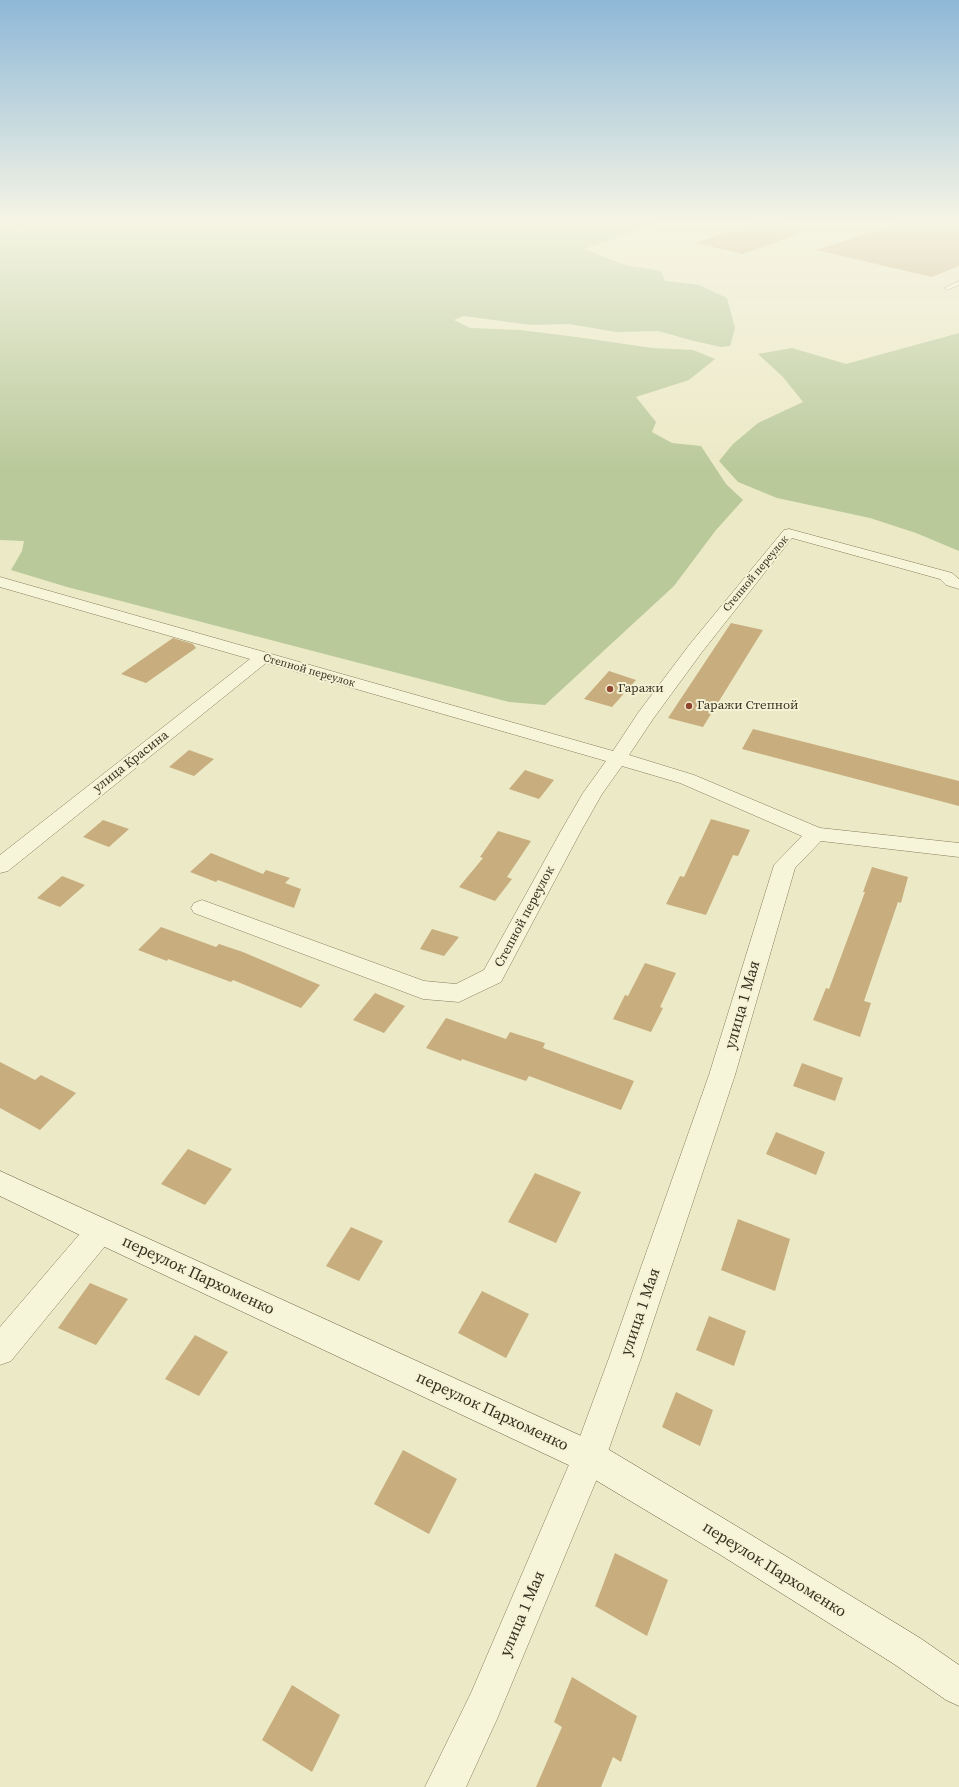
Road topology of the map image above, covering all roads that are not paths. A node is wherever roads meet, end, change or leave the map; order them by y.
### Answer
1 (0, 582) edge
2 (959, 584) edge
3 (262, 658) junction
4 (618, 758) junction
5 (816, 834) junction
6 (959, 850) edge
7 (0, 866) edge
8 (202, 908) dead end
9 (0, 1182) edge
10 (100, 1231) junction
11 (0, 1350) edge
12 (589, 1457) junction
13 (959, 1687) edge
14 (445, 1787) edge

1 - 3 street, Степной переулок
2 - 4 street, Степной переулок
3 - 4 street, Степной переулок
3 - 7 street, улица Красина
4 - 5 street, Степной переулок
4 - 8 street, Степной переулок
5 - 6 street, Степной переулок
5 - 12 street, улица 1 Мая
9 - 10 street, переулок Пархоменко
10 - 11 street
10 - 12 street, переулок Пархоменко
12 - 13 street, переулок Пархоменко
12 - 14 street, улица 1 Мая

